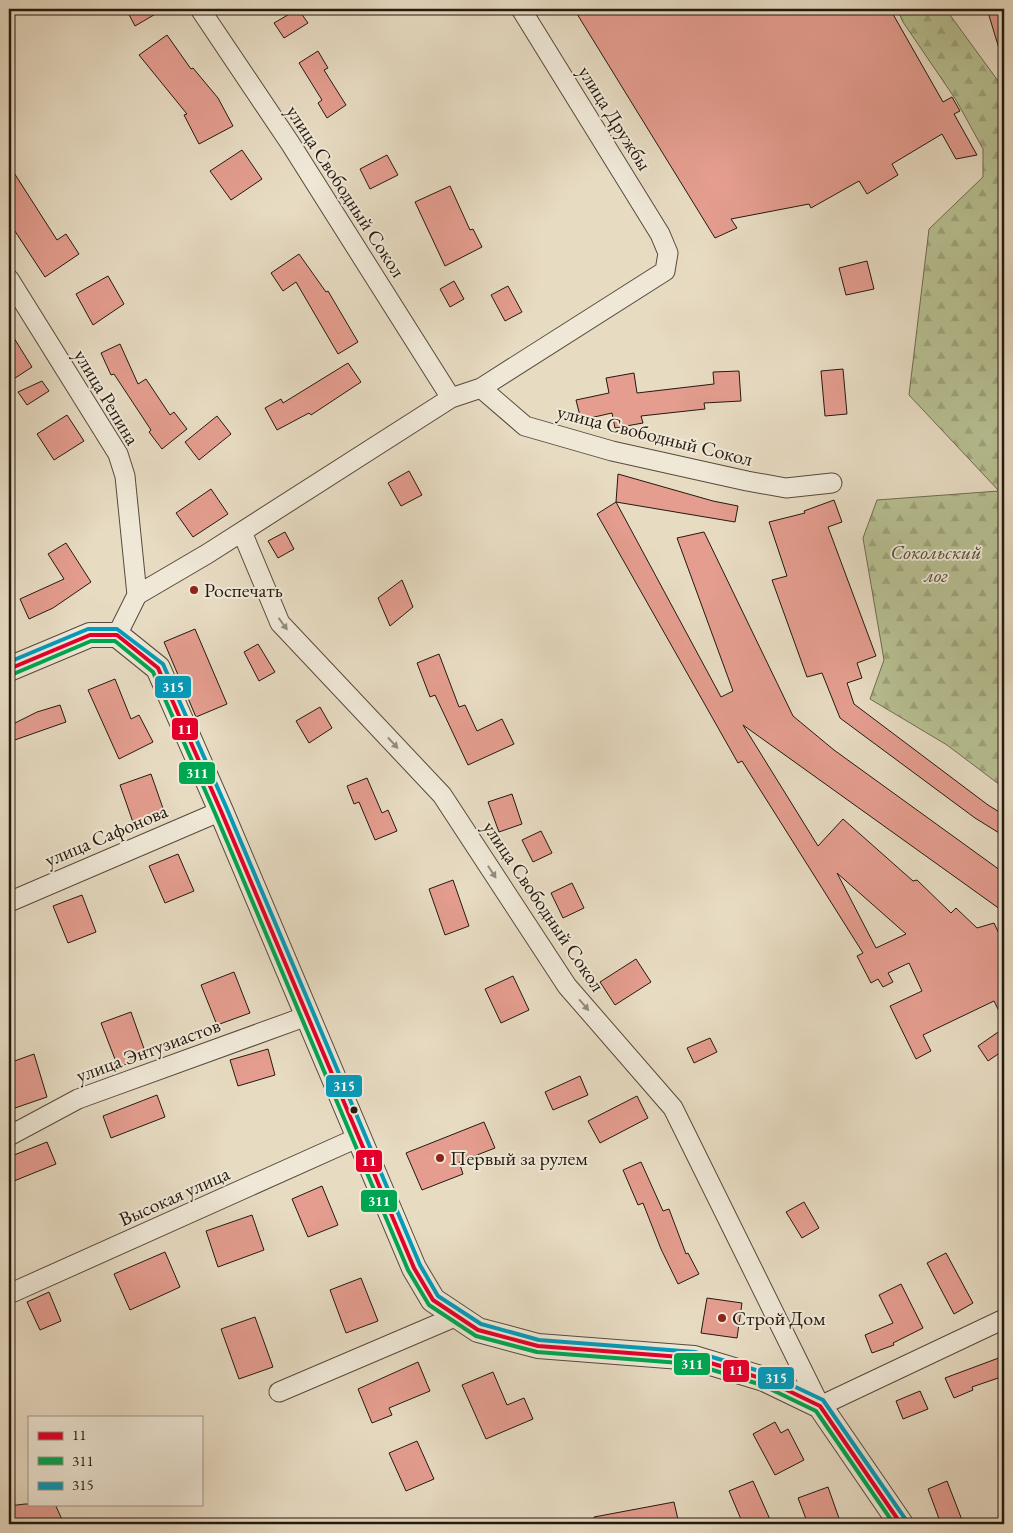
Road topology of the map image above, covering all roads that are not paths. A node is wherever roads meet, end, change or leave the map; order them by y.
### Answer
1 (200, 9) edge
2 (521, 9) edge
3 (9, 279) edge
4 (481, 388) junction
5 (451, 398) junction
6 (832, 483) dead end
7 (242, 532) junction
8 (137, 595) junction
9 (117, 635) junction
10 (9, 670) edge
11 (221, 810) junction
12 (9, 902) edge
13 (307, 1016) junction
14 (9, 1136) edge
15 (357, 1138) junction
16 (9, 1294) edge
17 (457, 1316) junction
18 (1004, 1319) edge
19 (279, 1392) dead end
20 (820, 1406) junction
21 (901, 1524) edge

1 - 5 street, улица Свободный Сокол
2 - 4 street, улица Дружбы
3 - 8 street, улица Репина
4 - 5 street
4 - 6 street, улица Свободный Сокол
5 - 7 street
7 - 8 street
7 -> 20 street, улица Свободный Сокол
8 - 9 street
9 - 10 street
9 - 11 street
11 - 12 street, улица Сафонова
11 - 13 street
13 - 14 street, улица Энтузиастов
13 - 15 street
15 - 16 street, Высокая улица
15 - 17 street
17 - 19 street
17 - 20 street
18 - 20 street
20 - 21 street

